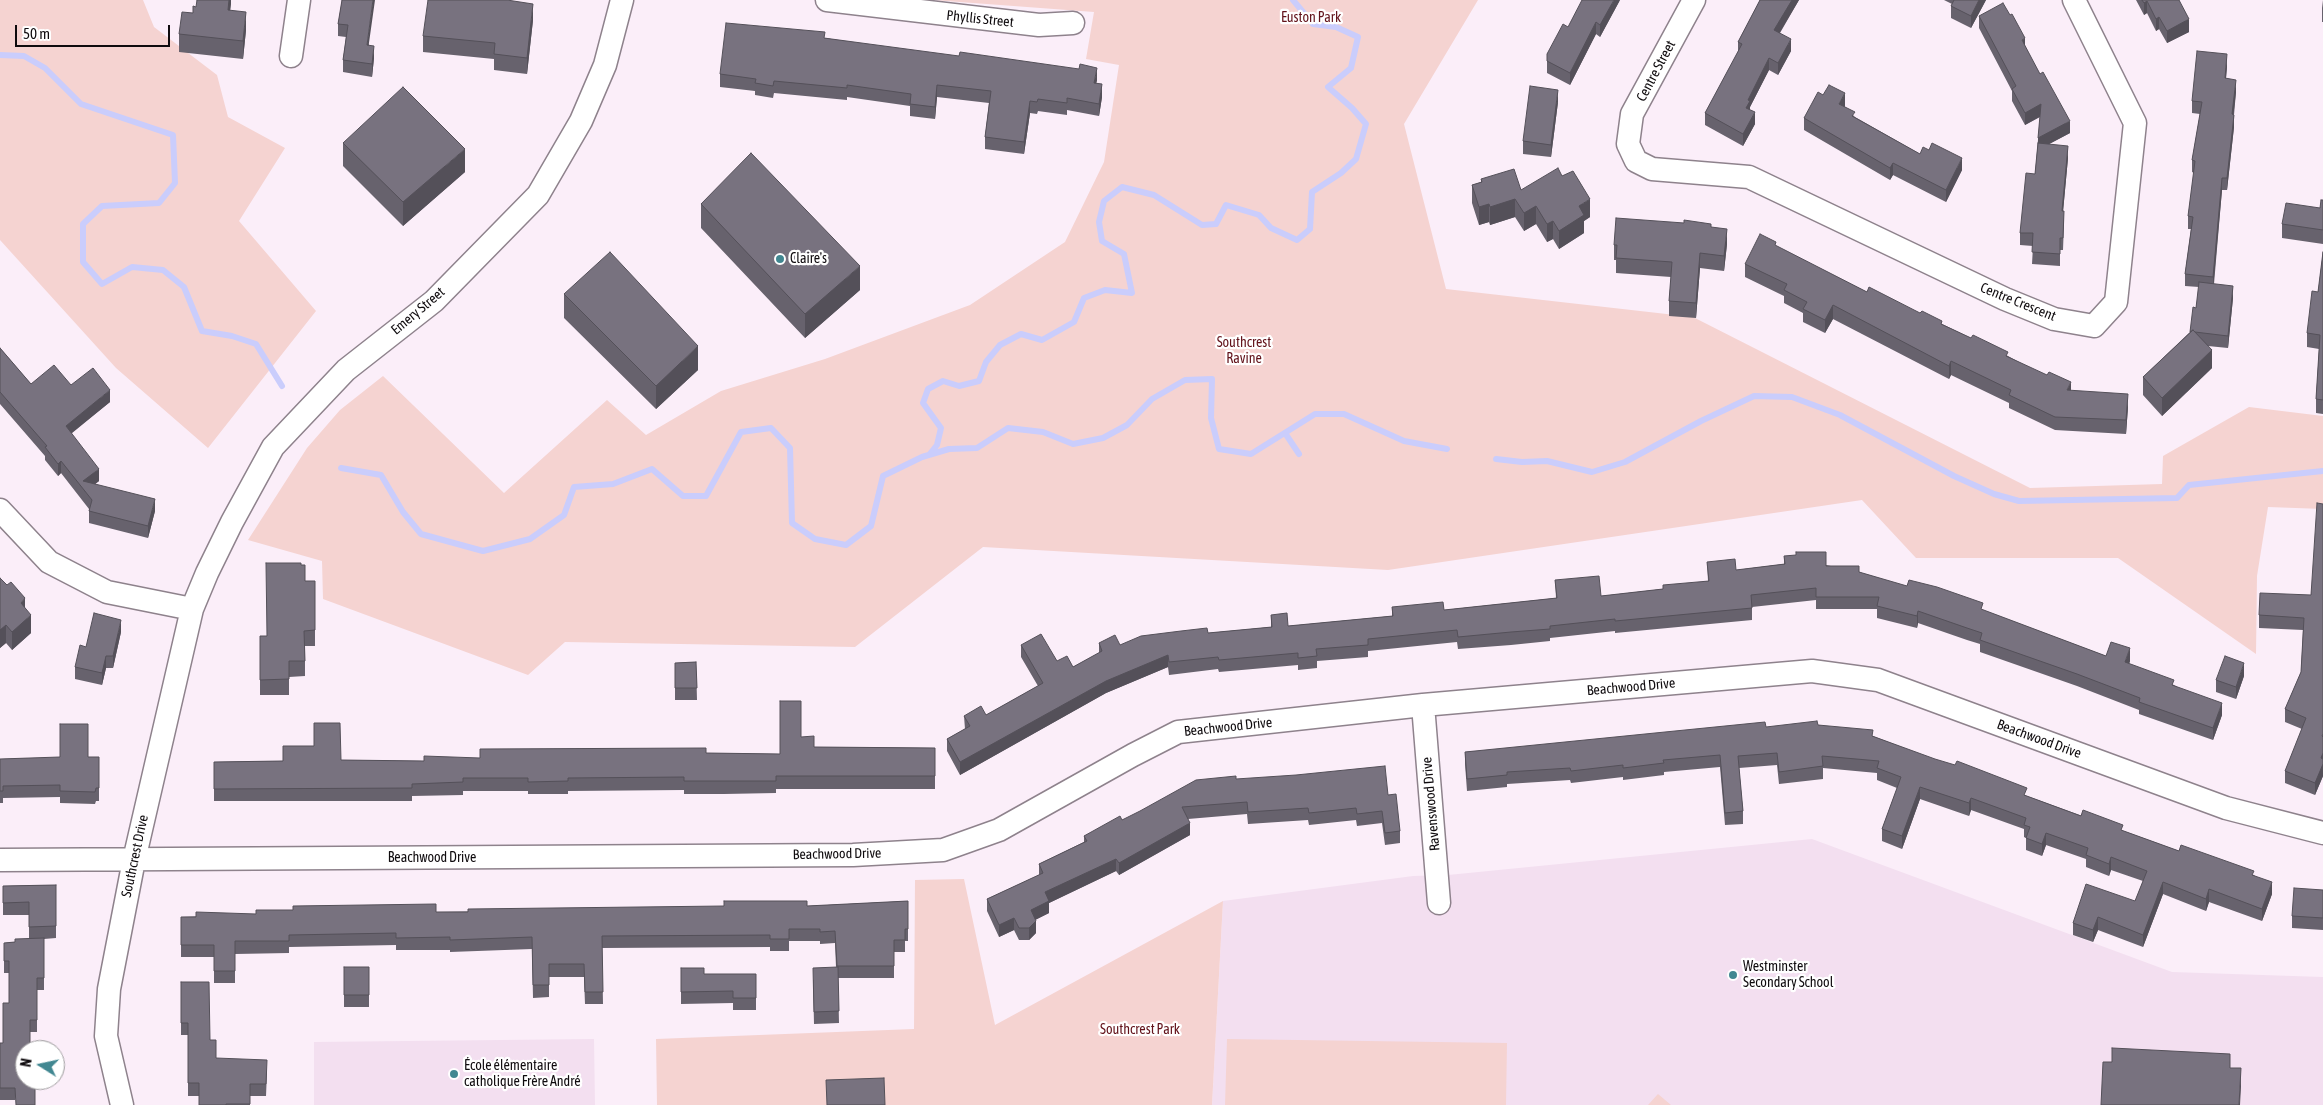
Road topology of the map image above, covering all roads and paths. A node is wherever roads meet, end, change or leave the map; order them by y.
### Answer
1 (299, 0) edge
2 (622, 0) edge
3 (827, 0) edge
4 (1694, 0) edge
5 (2074, 0) edge
6 (888, 4) edge
7 (1073, 23) dead end
8 (291, 56) dead end
9 (1628, 144) joint
10 (0, 510) edge
11 (192, 609) junction
12 (1423, 705) junction
13 (2323, 833) edge
14 (0, 860) edge
15 (134, 860) junction
16 (1439, 903) dead end
17 (122, 1105) edge

1 - 8 street
2 - 11 street, Emery Street
3 - 6 street, Phyllis Street
4 - 9 street, Centre Street
5 - 9 street, Centre Crescent
6 - 7 street, Phyllis Street
10 - 11 street
11 - 15 street, Southcrest Drive
12 - 13 street, Beachwood Drive
12 - 15 street, Beachwood Drive
12 - 16 street, Ravenswood Drive
14 - 15 street, Beachwood Drive
15 - 17 street, Southcrest Drive

